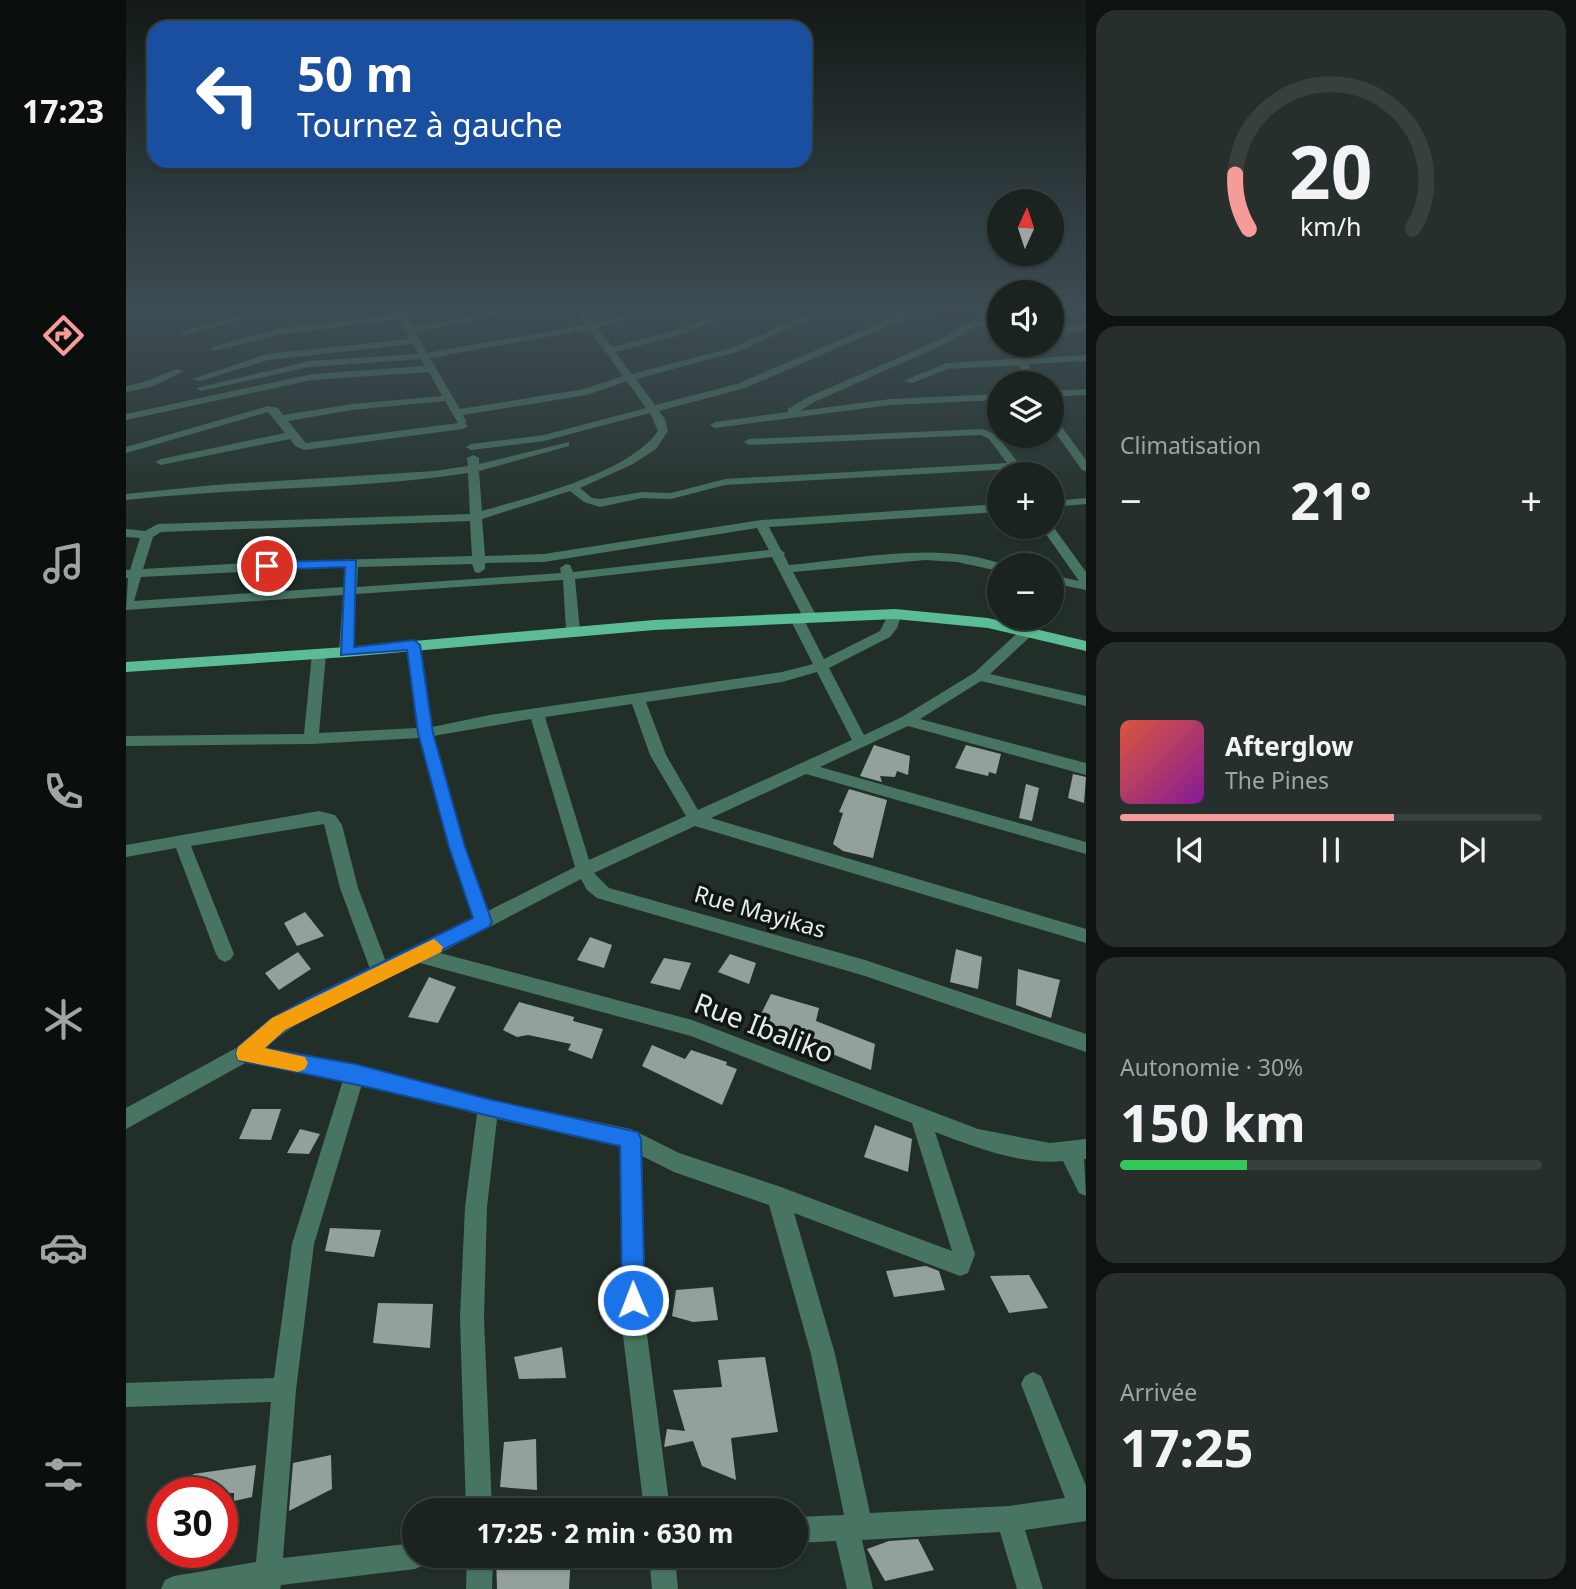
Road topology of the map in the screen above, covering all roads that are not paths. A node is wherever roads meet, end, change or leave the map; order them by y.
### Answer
1 (147, 385) edge
2 (274, 385) edge
3 (440, 385) edge
4 (609, 385) edge
5 (634, 385) edge
6 (743, 385) edge
7 (844, 385) edge
8 (126, 389) edge
9 (1086, 392) edge
10 (1064, 393) edge
11 (448, 398) junction
12 (987, 398) edge
13 (654, 410) junction
14 (457, 413) junction
15 (787, 415) junction
16 (126, 417) edge
17 (281, 419) junction
18 (715, 425) dead end
19 (463, 426) junction
20 (291, 435) junction
21 (1064, 438) edge
22 (749, 442) dead end
23 (565, 444) dead end
24 (471, 447) junction
25 (126, 450) edge
26 (161, 462) dead end
27 (1011, 462) edge
28 (476, 468) junction
29 (1086, 468) edge
30 (987, 471) edge
31 (572, 487) junction
32 (126, 497) edge
33 (1086, 501) edge
34 (1064, 503) edge
35 (987, 509) edge
36 (475, 517) junction
37 (761, 524) junction
38 (126, 533) edge
39 (147, 535) junction
40 (1055, 539) edge
41 (779, 554) junction
42 (561, 556) junction
43 (478, 559) junction
44 (352, 563) junction
45 (987, 564) edge
46 (787, 569) junction
47 (131, 574) edge
48 (570, 576) junction
49 (480, 581) junction
50 (1064, 581) edge
51 (1086, 584) edge
52 (349, 589) junction
53 (126, 606) edge
54 (895, 614) junction
55 (803, 617) junction
56 (573, 631) junction
57 (1028, 631) junction
58 (414, 645) junction
59 (1086, 646) edge
60 (346, 652) junction
61 (318, 654) junction
62 (821, 666) junction
63 (126, 667) edge
64 (979, 676) junction
65 (638, 699) junction
66 (1086, 701) edge
67 (537, 713) junction
68 (907, 721) junction
69 (425, 733) junction
70 (311, 739) junction
71 (126, 741) edge
72 (861, 744) junction
73 (807, 769) junction
74 (1086, 769) edge
75 (696, 820) junction
76 (182, 843) junction
77 (1086, 848) edge
78 (126, 851) edge
79 (584, 870) junction
80 (483, 922) junction
81 (1086, 936) edge
82 (225, 954) dead end
83 (419, 955) junction
84 (382, 973) junction
85 (1086, 1043) edge
86 (245, 1053) junction
87 (355, 1073) junction
88 (488, 1108) junction
89 (920, 1117) junction
90 (126, 1119) edge
91 (631, 1139) junction
92 (1077, 1150) edge
93 (1086, 1186) edge
94 (778, 1197) junction
95 (1033, 1384) dead end
96 (284, 1390) junction
97 (126, 1395) edge
98 (479, 1498) edge
99 (655, 1498) edge
100 (1084, 1508) edge
101 (1009, 1519) junction
102 (853, 1528) junction
103 (808, 1530) edge
104 (402, 1558) edge
105 (480, 1568) edge
106 (663, 1568) edge
107 (268, 1581) edge
108 (174, 1589) edge
109 (480, 1589) edge
110 (665, 1589) edge
111 (860, 1589) edge
112 (1030, 1589) edge

1 - 8 street
2 - 16 street
3 - 11 street
4 - 14 street
5 - 13 street
6 - 13 street
7 - 15 street
9 - 10 street
11 - 14 street
11 - 17 street
12 - 15 street
13 - 24 street
13 - 31 street
14 - 19 street
15 - 18 street
17 - 20 street
17 - 25 street
19 - 20 street
19 - 24 street
20 - 26 street
21 - 29 street
22 - 27 street
23 - 28 street
24 - 28 street
28 - 32 street
28 - 36 street
30 - 31 street
31 - 36 street
33 - 34 street
35 - 37 street
36 - 39 street
36 - 43 street
37 - 41 street
37 - 42 street
38 - 39 street
39 - 47 street
40 - 51 street
41 - 46 street
41 - 48 street
42 - 43 street
42 - 48 street
43 - 44 street
43 - 49 street
44 - 47 street
44 - 52 street
45 - 46 street
46 - 55 street
47 - 53 street
48 - 49 street
48 - 56 street
49 - 52 street
50 - 51 street
52 - 53 street
52 - 60 street
54 - 55 main road
54 - 57 main road
54 - 62 street
55 - 56 main road
55 - 62 street
56 - 58 main road
57 - 59 main road
57 - 64 street
58 - 60 main road
58 - 69 street
60 - 61 main road
61 - 63 main road
61 - 70 street
62 - 65 street
62 - 72 street
64 - 66 street
64 - 68 street
65 - 67 street
65 - 75 street
67 - 69 street
67 - 79 street, Rue Mayikas
68 - 72 street
68 - 74 street
69 - 70 street
69 - 80 street
70 - 71 street
72 - 73 street
73 - 75 street
73 - 77 street
75 - 79 street
75 - 81 street
76 - 78 street
76 - 82 street
76 - 84 street
79 - 80 street
79 - 85 street, Rue Mayikas
80 - 83 street
83 - 84 street
83 - 89 street, Rue Ibaliko
84 - 86 street
86 - 87 street
86 - 90 street
87 - 88 street
87 - 96 street
88 - 91 street
88 - 98 street
89 - 92 street, Rue Ibaliko
89 - 94 street
91 - 94 street
91 - 99 street
92 - 93 street
94 - 102 street
95 - 100 street
96 - 97 street
96 - 107 street
100 - 101 street
101 - 102 street
101 - 112 street
102 - 103 street
102 - 111 street
104 - 107 street
105 - 109 street
106 - 110 street
107 - 108 street

